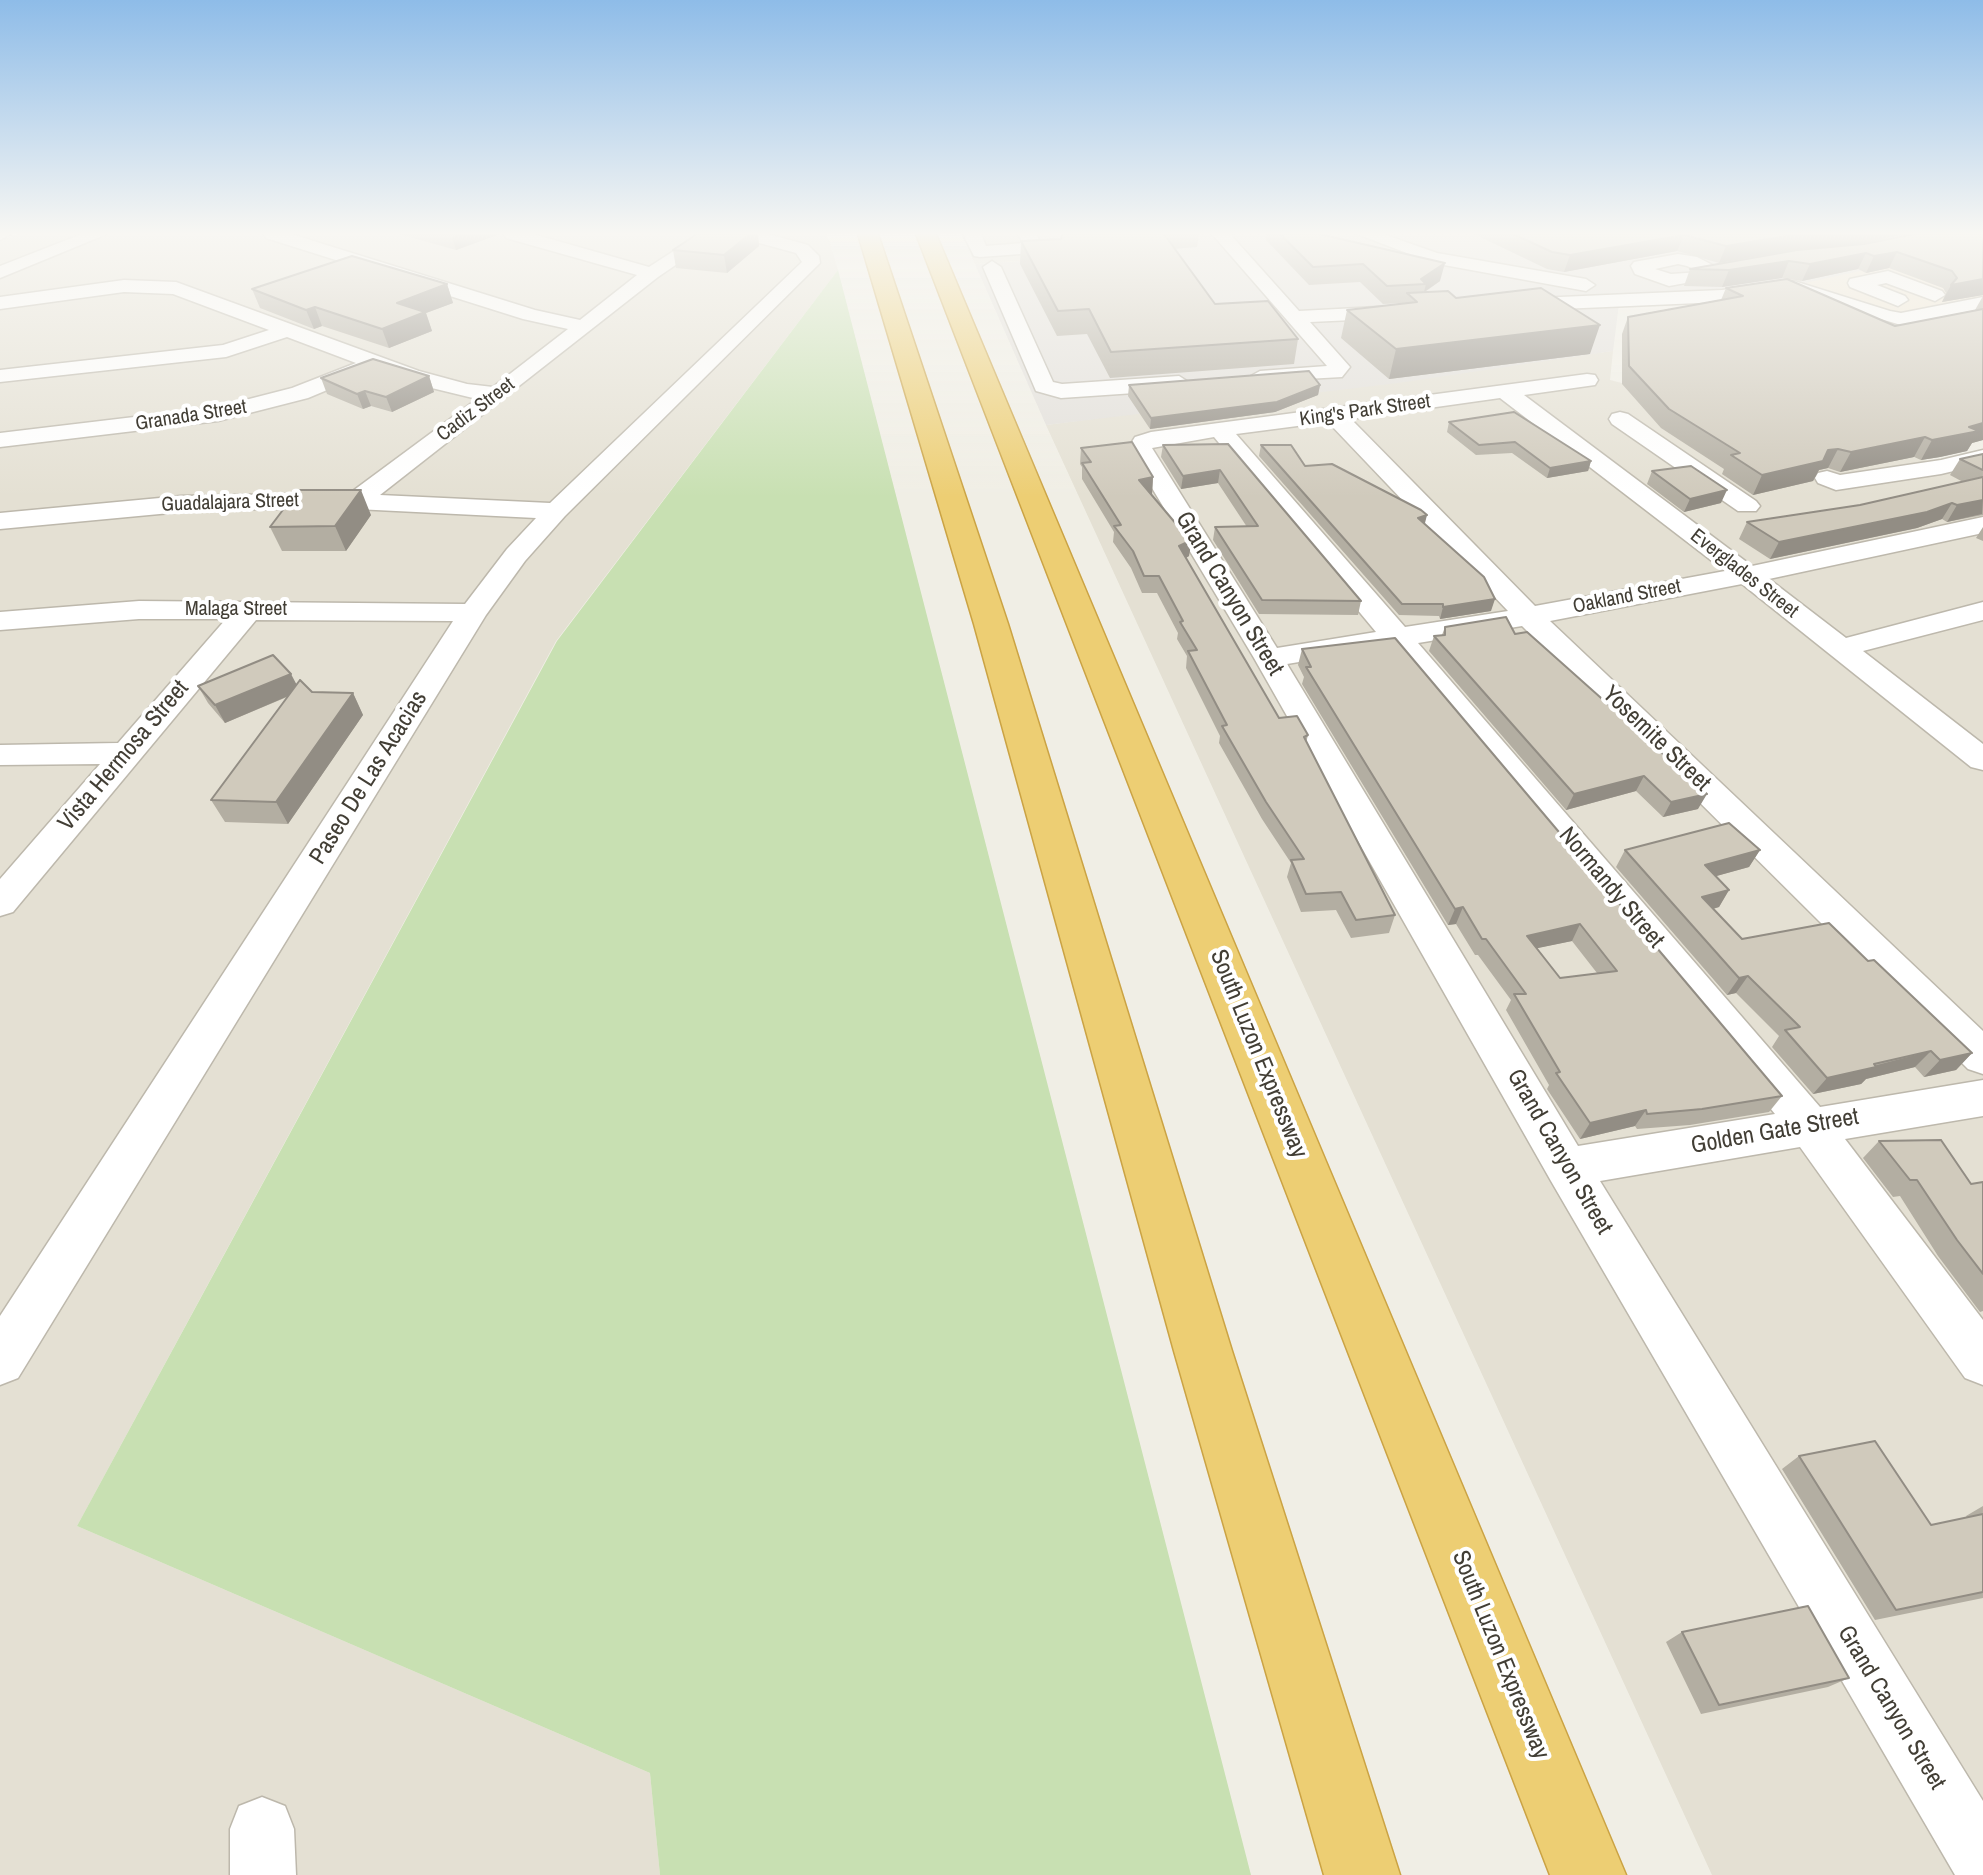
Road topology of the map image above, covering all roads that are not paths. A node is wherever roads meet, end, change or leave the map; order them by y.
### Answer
1 (265, 322) edge
2 (560, 322) edge
3 (592, 322) edge
4 (753, 322) edge
5 (896, 322) edge
6 (961, 322) edge
7 (1016, 322) edge
8 (1297, 322) edge
9 (1955, 322) edge
10 (585, 327) junction
11 (287, 330) junction
12 (1886, 335) edge
13 (375, 362) junction
14 (0, 376) edge
15 (1243, 378) edge
16 (1587, 380) dead end
17 (1198, 381) edge
18 (1504, 391) junction
19 (498, 394) junction
20 (1335, 416) junction
21 (1620, 419) dead end
22 (1220, 430) junction
23 (0, 440) edge
24 (1143, 442) joint
25 (1983, 457) edge
26 (1679, 459) junction
27 (1605, 467) junction
28 (1827, 478) edge
29 (356, 501) junction
30 (1747, 506) dead end
31 (556, 511) junction
32 (0, 521) edge
33 (1983, 525) edge
34 (1747, 575) junction
35 (249, 610) junction
36 (1983, 611) edge
37 (473, 613) junction
38 (1529, 616) junction
39 (0, 621) edge
40 (1398, 637) junction
41 (1838, 649) junction
42 (1269, 658) junction
43 (1969, 733) edge
44 (128, 753) junction
45 (0, 755) edge
46 (1983, 760) edge
47 (0, 903) edge
48 (1983, 1057) edge
49 (1983, 1098) edge
50 (1810, 1126) junction
51 (1567, 1167) junction
52 (0, 1361) edge
53 (1983, 1361) edge
54 (1983, 1861) edge
55 (1362, 1875) edge
56 (1588, 1875) edge

1 - 11 street
2 - 10 street
3 - 10 street, Cadiz Street
4 - 31 street, Paseo De Las Acacias
5 - 55 highway
6 - 56 highway, South Luzon Expressway
7 - 17 street
8 - 15 street
9 - 12 street
10 - 19 street, Cadiz Street
11 - 13 street
11 - 14 street
13 - 19 street
13 - 23 street, Granada Street
16 - 18 street, King's Park Street
18 - 20 street, King's Park Street
18 - 27 street, Everglades Street
19 - 29 street, Cadiz Street
20 - 22 street, King's Park Street
20 - 38 street, Yosemite Street
21 - 26 street
22 - 24 street, King's Park Street
22 - 40 street, Normandy Street
24 - 42 street, Grand Canyon Street
25 - 28 street
26 - 27 street
26 - 30 street
27 - 34 street, Everglades Street
29 - 31 street, Guadalajara Street
29 - 32 street, Guadalajara Street
31 - 37 street, Paseo De Las Acacias
33 - 34 street, Oakland Street
34 - 38 street, Oakland Street
34 - 41 street, Everglades Street
35 - 37 street, Malaga Street
35 - 39 street, Malaga Street
35 - 44 street, Vista Hermosa Street
36 - 41 street
37 - 52 street, Paseo De Las Acacias
38 - 40 street, Oakland Street
38 - 48 street, Yosemite Street
40 - 42 street, Oakland Street
40 - 50 street, Normandy Street
41 - 43 street, Everglades Street
42 - 51 street, Grand Canyon Street
43 - 46 street, Everglades Street
44 - 45 street
44 - 47 street, Vista Hermosa Street
49 - 50 street, Golden Gate Street
50 - 51 street, Golden Gate Street
50 - 53 street, Normandy Street
51 - 54 street, Grand Canyon Street

